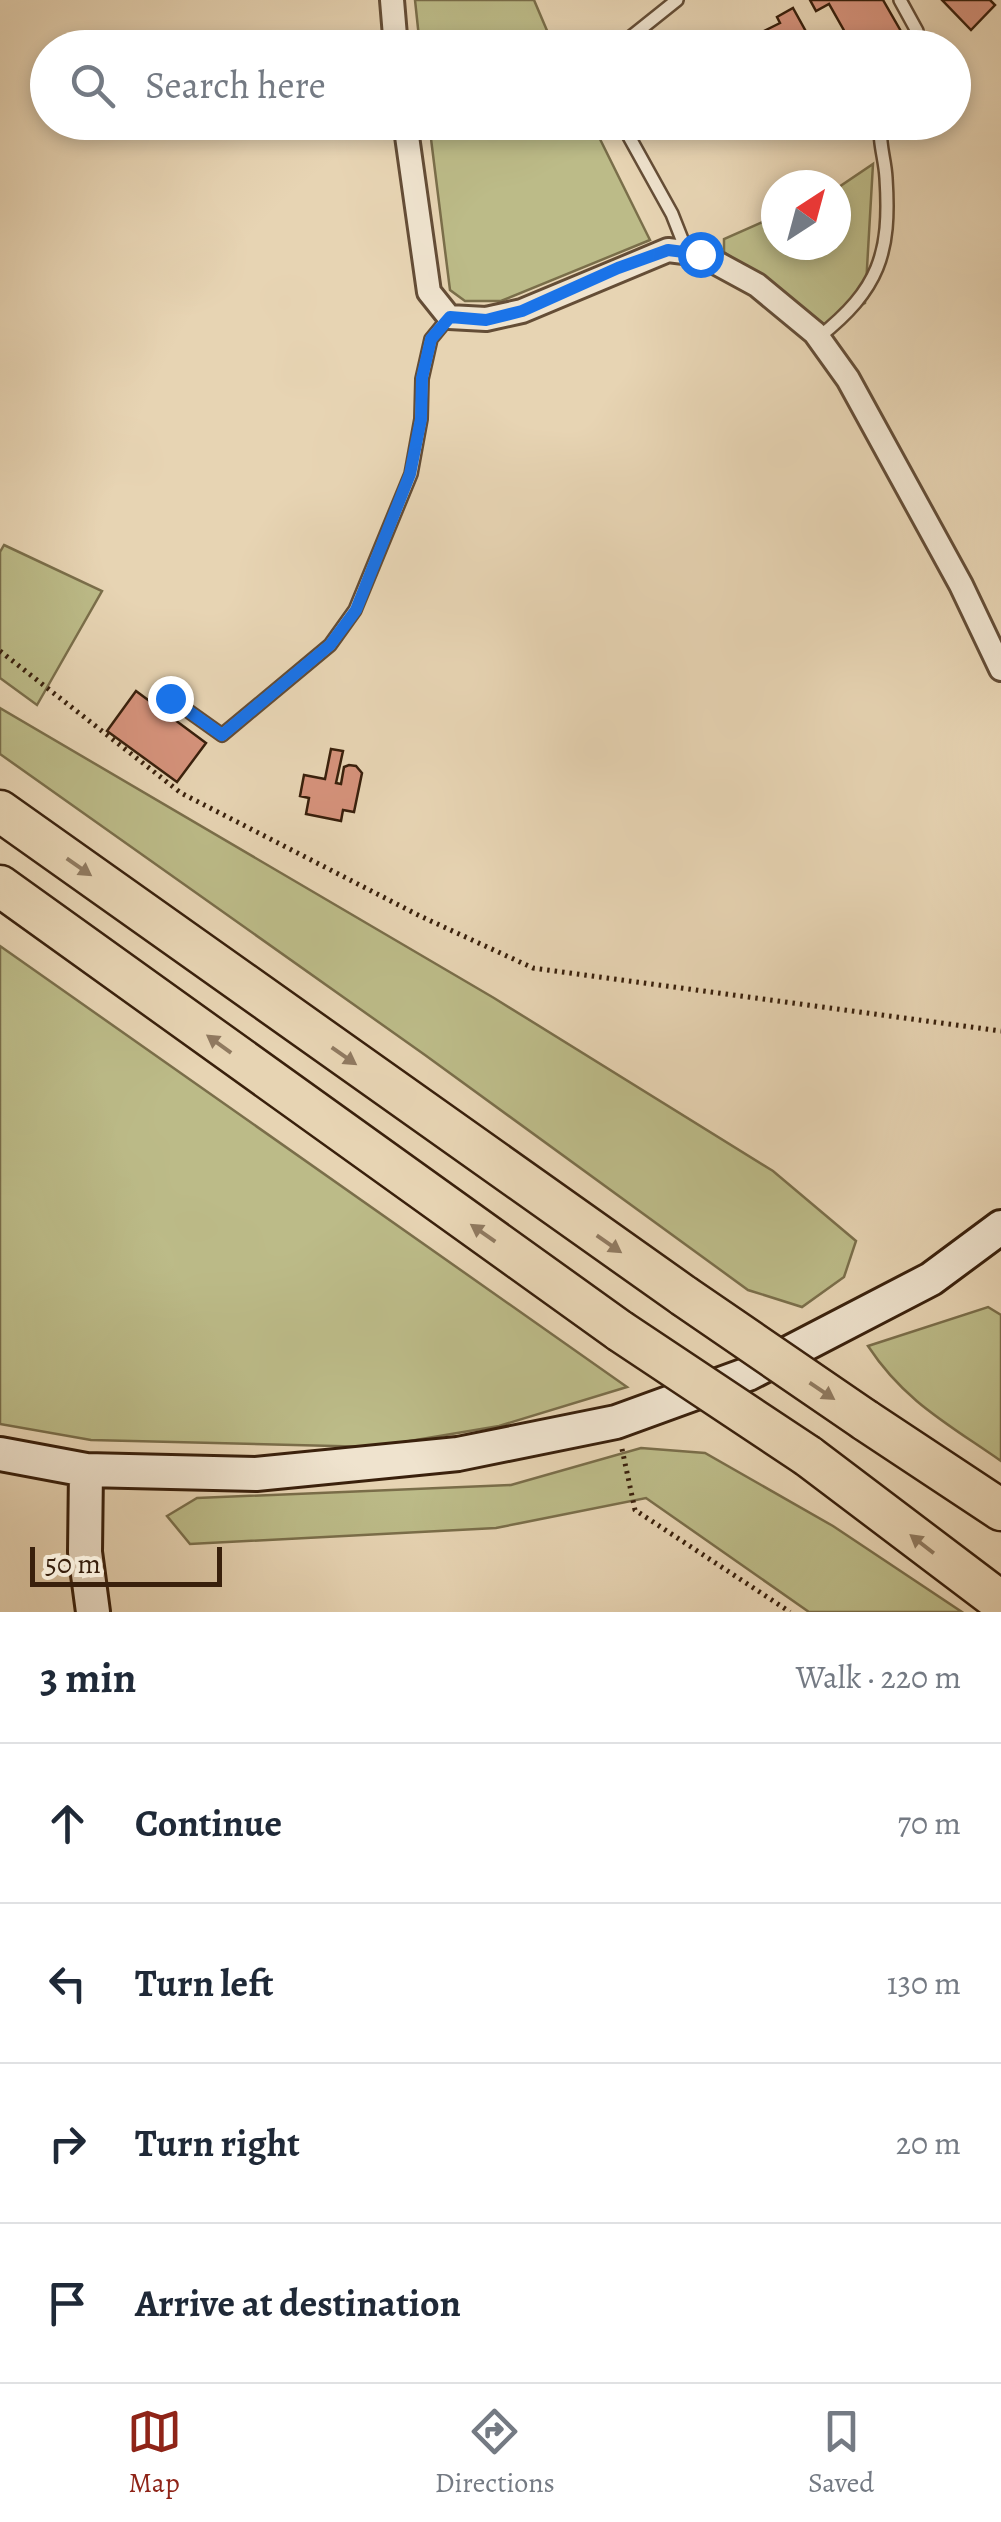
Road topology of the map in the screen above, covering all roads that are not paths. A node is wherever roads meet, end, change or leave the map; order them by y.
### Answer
1 (392, 0) edge
2 (677, 0) edge
3 (900, 0) edge
4 (394, 30) edge
5 (640, 30) edge
6 (916, 30) edge
7 (408, 140) edge
8 (631, 140) edge
9 (880, 140) edge
10 (687, 253) junction
11 (450, 317) junction
12 (818, 337) junction
13 (1001, 669) edge
14 (170, 698) dead end
15 (0, 811) edge
16 (0, 886) edge
17 (1001, 1226) edge
18 (0, 1454) edge
19 (86, 1470) junction
20 (1001, 1510) edge
21 (1001, 1602) edge
22 (94, 1612) edge

1 - 4 street
2 - 5 lane
3 - 6 lane
7 - 11 street
8 - 10 lane
9 - 12 lane
10 - 11 street
10 - 12 street
11 - 14 lane
12 - 13 street
15 -> 20 highway, bridge
21 -> 16 highway, bridge
17 - 19 main road
18 - 19 main road
19 - 22 main road

